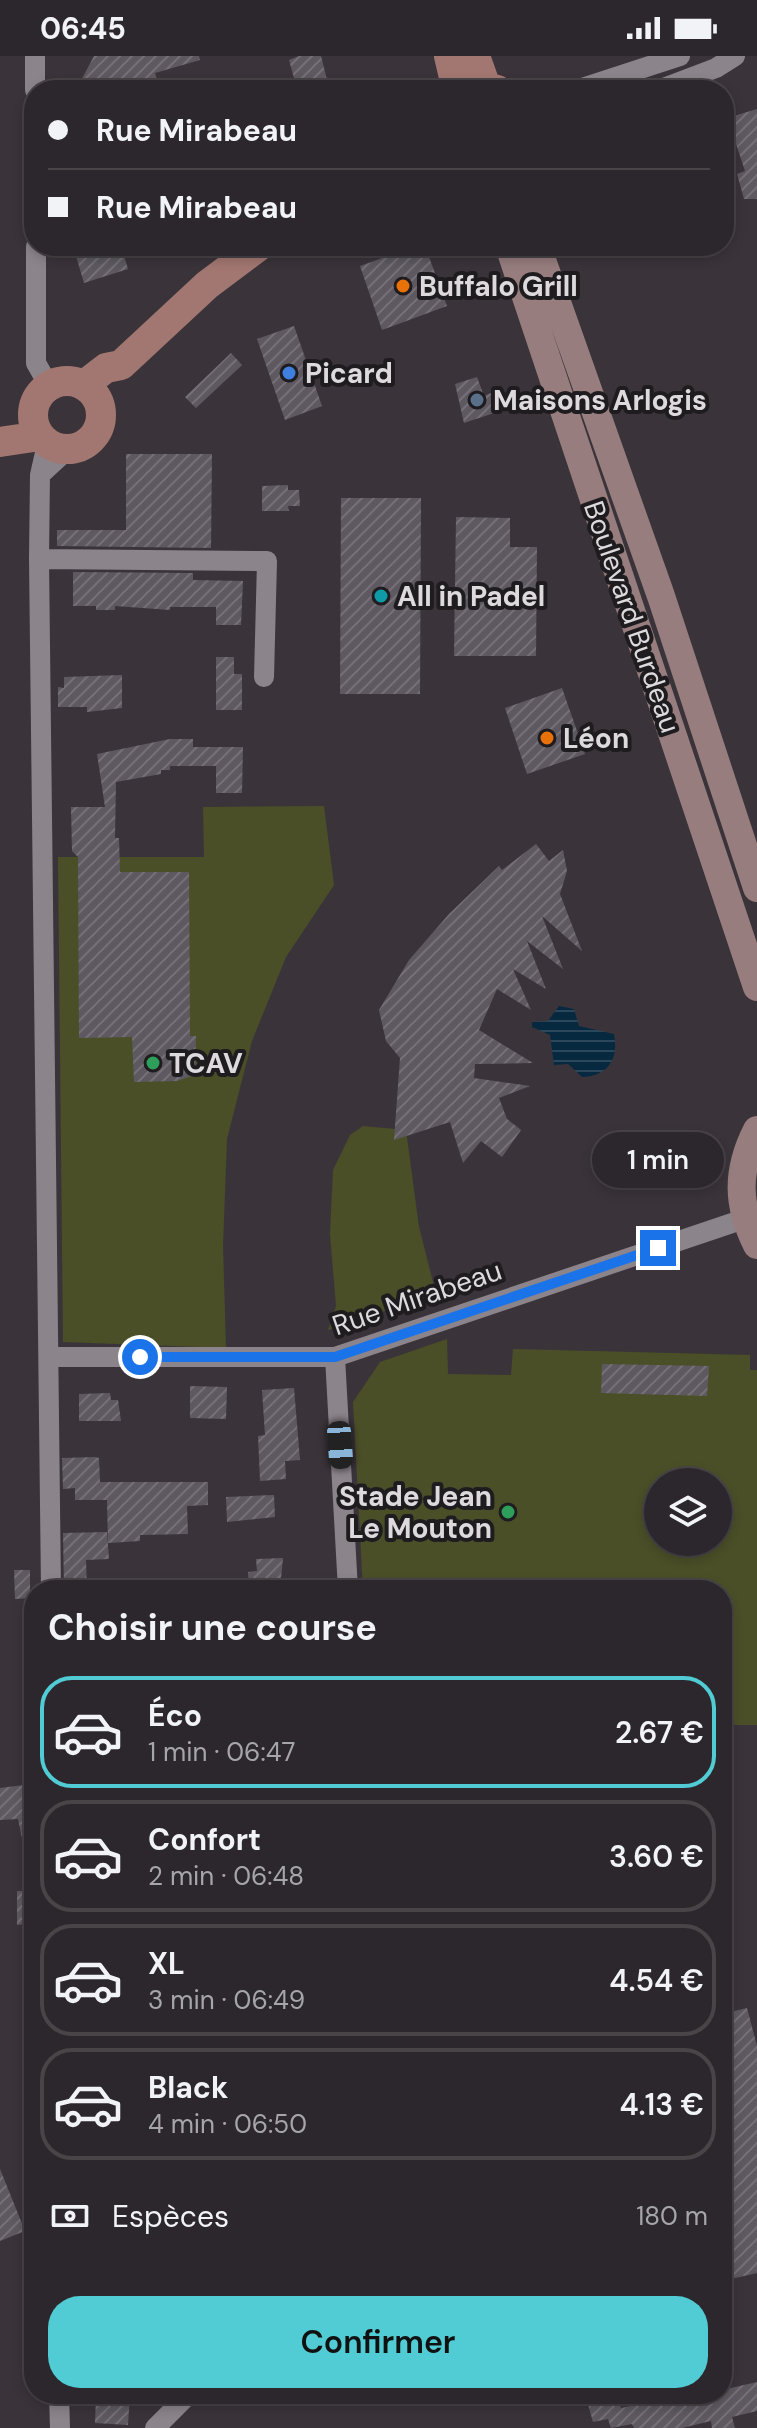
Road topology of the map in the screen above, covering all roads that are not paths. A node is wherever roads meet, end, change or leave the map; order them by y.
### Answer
1 (35, 56) edge
2 (449, 56) edge
3 (475, 56) edge
4 (680, 56) edge
5 (735, 56) edge
6 (35, 80) edge
7 (469, 80) edge
8 (476, 80) edge
9 (607, 80) edge
10 (684, 80) edge
11 (36, 256) edge
12 (231, 256) edge
13 (246, 256) edge
14 (512, 256) edge
15 (541, 256) edge
16 (207, 285) junction
17 (49, 386) junction
18 (90, 391) junction
19 (0, 426) edge
20 (47, 436) junction
21 (0, 442) edge
22 (39, 559) junction
23 (264, 677) dead end
24 (757, 888) edge
25 (757, 987) edge
26 (757, 1130) edge
27 (744, 1219) junction
28 (757, 1245) edge
29 (49, 1357) junction
30 (335, 1357) junction
31 (51, 1580) edge
32 (347, 1580) edge
33 (59, 2404) edge
34 (179, 2404) edge
35 (60, 2428) edge
36 (155, 2428) edge

1 - 6 street
2 - 7 main road
3 - 8 main road
4 - 9 street
5 - 10 street
11 - 17 street
12 - 16 main road
13 - 16 main road
14 - 25 main road, Boulevard Burdeau
15 - 24 main road, Boulevard Burdeau
16 - 18 main road
17 - 18 main road
17 - 20 main road
18 - 20 main road
19 - 20 main road
20 - 21 main road
20 - 22 street
22 - 23 street
22 - 29 street
26 - 27 main road
27 - 28 main road
27 - 30 street, Rue Mirabeau
29 - 30 street, Rue Mirabeau
29 - 31 street
30 - 32 street
33 - 35 street
34 - 36 street

